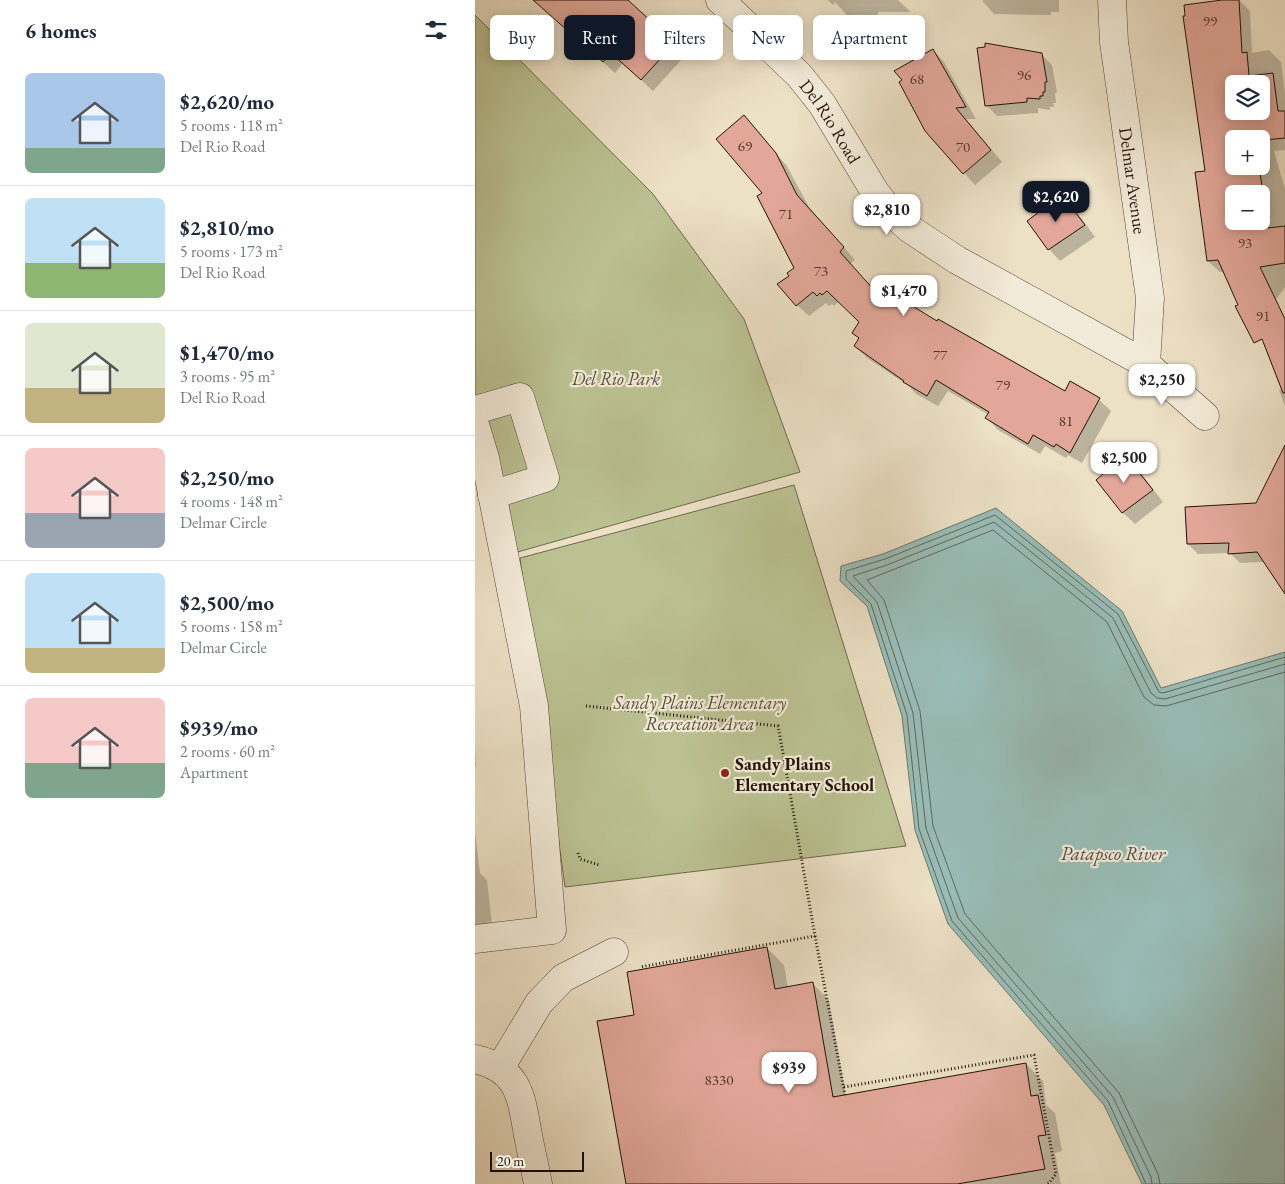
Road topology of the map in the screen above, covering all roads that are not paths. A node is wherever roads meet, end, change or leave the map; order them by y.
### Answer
1 (720, 0) edge
2 (1111, 0) edge
3 (1146, 364) junction
4 (475, 410) edge
5 (1205, 416) dead end
6 (475, 425) edge
7 (493, 495) junction
8 (475, 938) edge
9 (613, 952) dead end
10 (487, 1063) edge
11 (538, 1184) edge

1 - 3 street, Del Rio Road
2 - 3 street, Delmar Avenue
3 - 5 street, Del Rio Road
4 - 7 street
6 - 7 street
7 - 8 street
9 - 10 street
10 - 11 street

